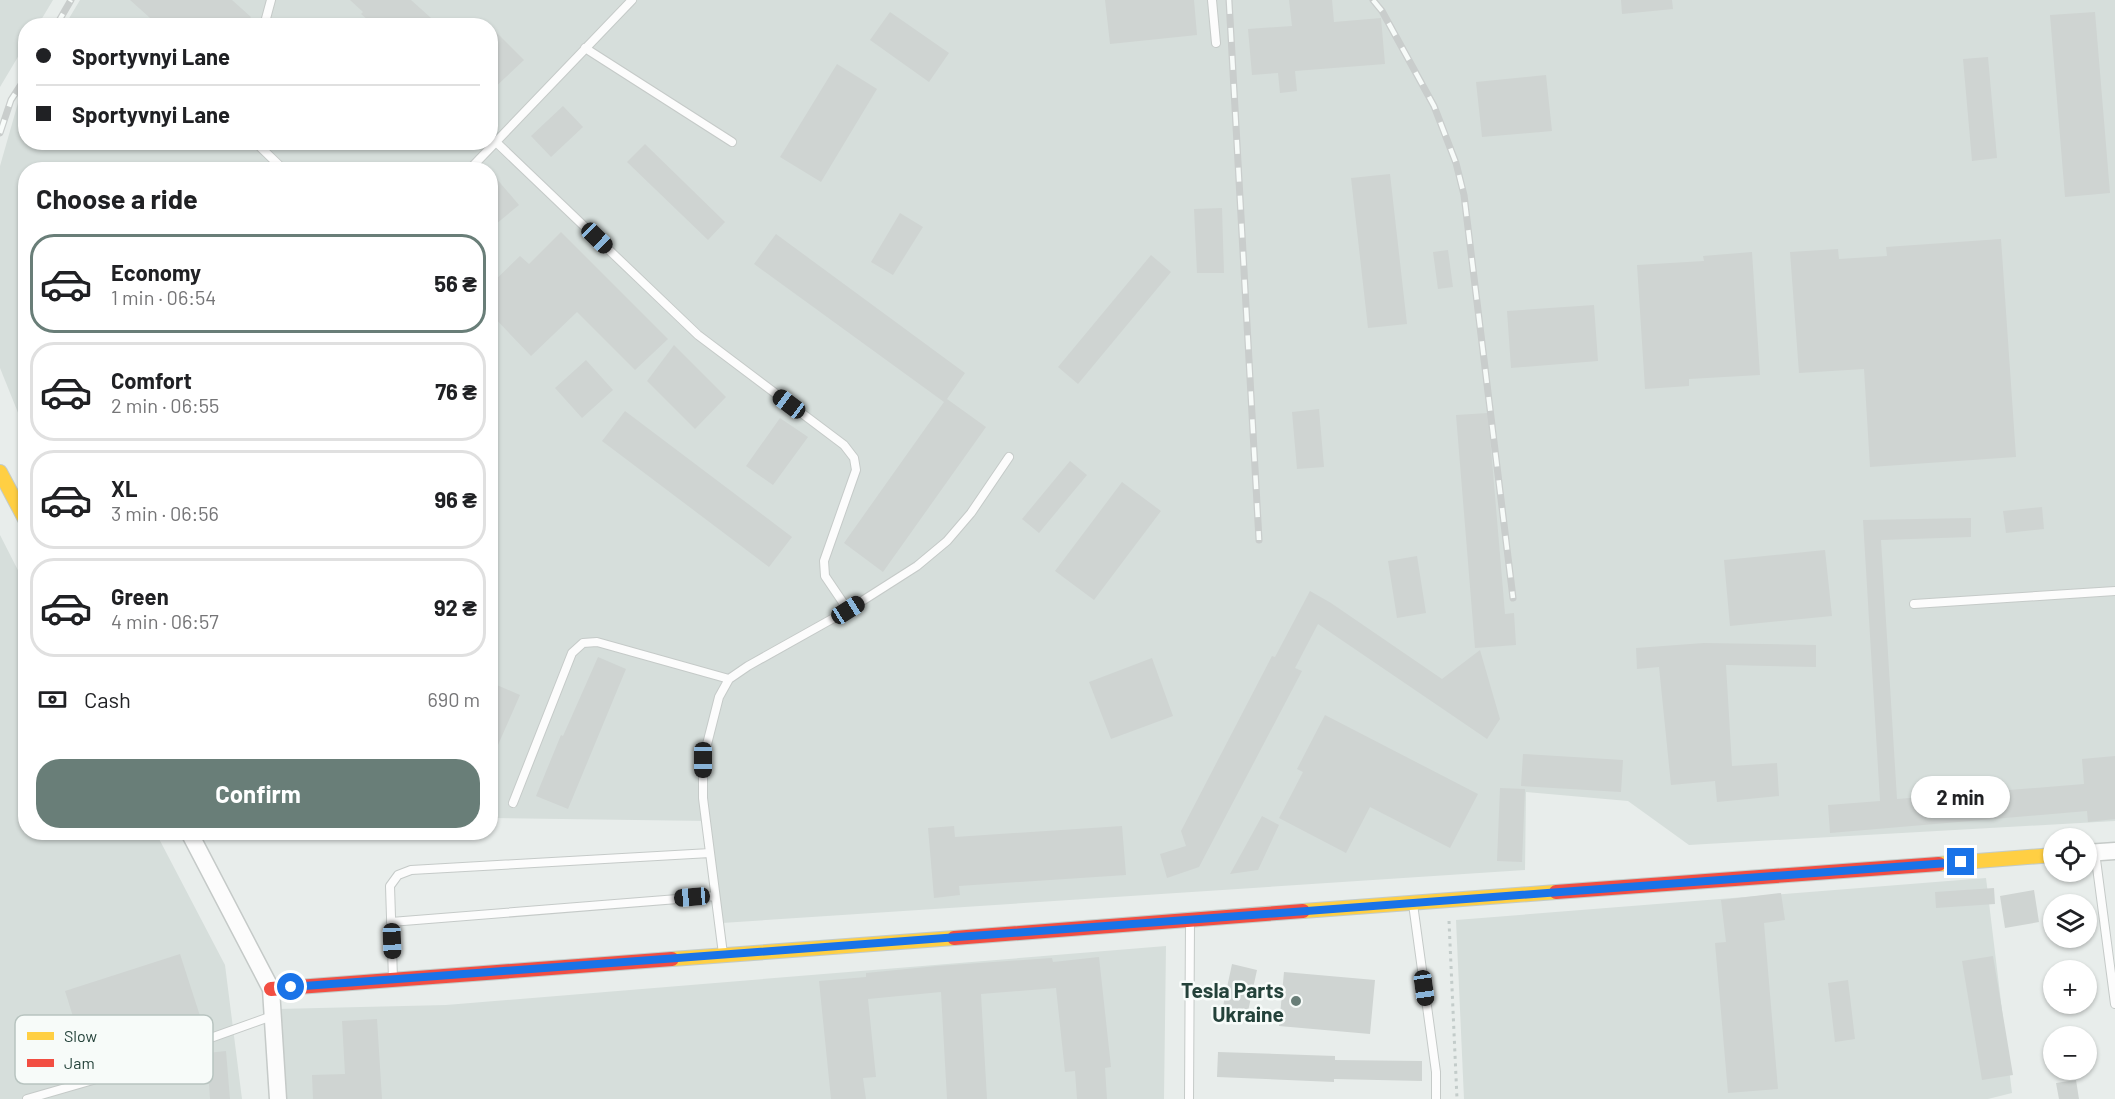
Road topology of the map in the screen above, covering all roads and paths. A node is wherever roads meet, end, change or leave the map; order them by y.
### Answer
1 (271, 0) edge
2 (632, 0) edge
3 (1212, 0) edge
4 (266, 18) edge
5 (1216, 43) dead end
6 (585, 48) junction
7 (498, 140) edge
8 (732, 142) dead end
9 (498, 144) edge
10 (263, 150) edge
11 (488, 150) edge
12 (276, 162) edge
13 (477, 162) edge
14 (1009, 457) dead end
15 (0, 472) edge
16 (18, 506) edge
17 (2115, 591) edge
18 (1914, 604) dead end
19 (848, 610) junction
20 (729, 679) junction
21 (513, 803) dead end
22 (193, 840) edge
23 (2115, 850) edge
24 (2097, 852) edge
25 (710, 853) junction
26 (2043, 856) edge
27 (2096, 882) edge
28 (716, 896) junction
29 (1448, 901) junction
30 (1413, 903) junction
31 (1190, 920) junction
32 (391, 922) junction
33 (723, 955) junction
34 (393, 980) junction
35 (271, 989) junction
36 (2115, 1004) edge
37 (272, 1016) junction
38 (213, 1037) edge
39 (79, 1084) edge
40 (27, 1099) edge
41 (278, 1099) edge
42 (1190, 1099) edge
43 (1436, 1099) edge
44 (1457, 1099) edge

1 - 4 lane
2 - 6 lane
3 - 5 lane
6 - 7 lane
6 - 8 lane
9 - 19 lane
10 - 12 lane
11 - 13 lane
14 - 19 lane
15 - 16 street
17 - 18 lane
19 - 20 lane
20 - 21 lane
20 - 25 lane
22 - 35 street
23 - 24 street
25 - 28 lane
25 - 32 lane
26 - 29 street
27 - 36 lane
28 - 32 lane
28 - 33 lane
29 - 30 street
29 - 44 path
30 - 31 street
30 - 43 lane
31 - 33 street
31 - 42 lane
32 - 34 lane
33 - 34 street
34 - 35 street
35 - 37 street
37 - 38 lane
37 - 41 street
39 - 40 lane

